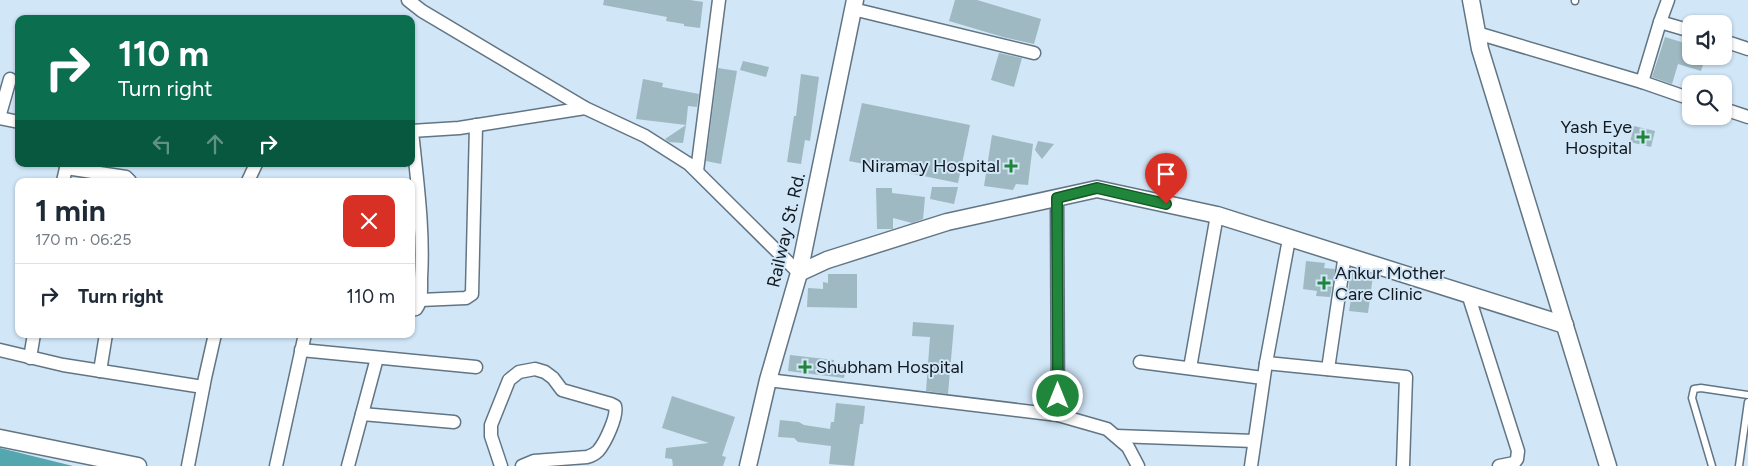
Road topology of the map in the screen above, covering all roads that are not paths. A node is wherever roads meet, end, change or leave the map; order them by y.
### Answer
1 (408, 0) edge
2 (719, 0) edge
3 (1471, 0) edge
4 (1668, 0) edge
5 (854, 4) edge
6 (1660, 22) junction
7 (1682, 28) edge
8 (1477, 33) junction
9 (1732, 44) edge
10 (1748, 49) edge
11 (1034, 53) dead end
12 (10, 79) dead end
13 (1642, 82) junction
14 (1682, 95) edge
15 (585, 108) junction
16 (1732, 112) edge
17 (0, 114) edge
18 (1748, 117) edge
19 (0, 118) edge
20 (15, 121) edge
21 (476, 125) junction
22 (415, 131) edge
23 (415, 160) edge
24 (65, 171) edge
25 (697, 171) junction
26 (128, 178) edge
27 (1057, 198) junction
28 (1217, 215) junction
29 (1289, 239) junction
30 (1346, 254) junction
31 (799, 273) junction
32 (1468, 294) junction
33 (420, 300) junction
34 (415, 309) edge
35 (1564, 326) junction
36 (33, 338) edge
37 (105, 338) edge
38 (214, 338) edge
39 (304, 338) edge
40 (0, 350) edge
41 (301, 350) junction
42 (30, 358) junction
43 (377, 358) junction
44 (1140, 362) dead end
45 (1266, 362) junction
46 (476, 366) dead end
47 (1190, 368) junction
48 (1328, 369) junction
49 (100, 371) junction
50 (1263, 378) junction
51 (768, 380) junction
52 (203, 387) junction
53 (1748, 395) edge
54 (1748, 402) edge
55 (362, 414) junction
56 (1058, 415) junction
57 (454, 422) dead end
58 (1116, 436) junction
59 (0, 438) edge
60 (1254, 441) junction
61 (138, 466) edge
62 (188, 466) edge
63 (276, 466) edge
64 (348, 466) edge
65 (501, 466) edge
66 (522, 466) edge
67 (748, 466) edge
68 (1138, 466) edge
69 (1251, 466) edge
70 (1403, 466) edge
71 (1499, 466) edge
72 (1608, 466) edge
73 (1712, 466) edge
74 (1739, 466) edge

1 - 15 street
2 - 25 street
3 - 8 street
4 - 6 street
5 - 11 street
5 - 31 street, Railway St. Rd.
6 - 7 street
6 - 13 street
8 - 13 street
8 - 35 street
9 - 10 street
12 - 17 street
13 - 14 street
15 - 21 street
15 - 25 street
16 - 18 street
19 - 20 street
21 - 22 street
21 - 33 street
23 - 33 street
24 - 26 street
25 - 31 street
27 - 28 street
27 - 31 street
27 - 56 street
28 - 29 street
28 - 47 street
29 - 30 street
29 - 45 street
30 - 32 street
30 - 48 street
31 - 51 street, Railway St. Rd.
32 - 35 street
32 - 71 street
33 - 34 street
35 - 72 street
36 - 42 street
37 - 49 street
38 - 52 street
39 - 41 street
40 - 42 street
41 - 43 street
41 - 63 street
42 - 49 street
43 - 46 street
43 - 55 street
44 - 47 street
45 - 48 street
45 - 50 street
47 - 50 street
48 - 70 street
49 - 52 street
50 - 60 street
51 - 56 street
51 - 67 street, Railway St. Rd.
52 - 62 street
53 - 73 lane
54 - 74 lane
55 - 57 street
55 - 64 street
56 - 58 street
58 - 60 street
58 - 68 street
59 - 61 street
60 - 69 street
65 - 66 street

